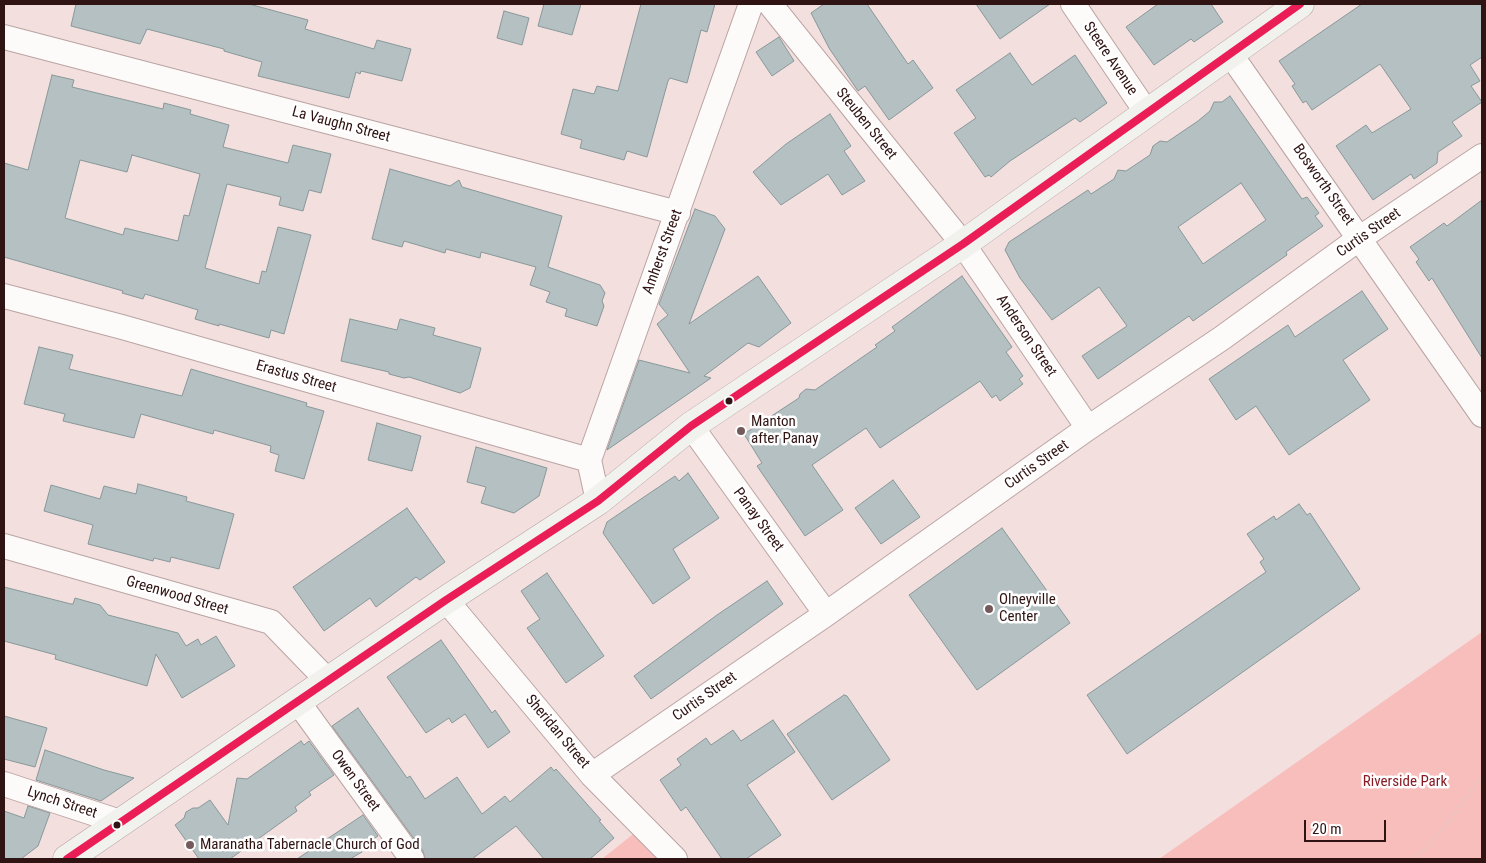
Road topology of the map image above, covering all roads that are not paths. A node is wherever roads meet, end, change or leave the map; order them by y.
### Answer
1 (751, 4) edge
2 (770, 4) edge
3 (1073, 4) edge
4 (1300, 4) edge
5 (4, 37) edge
6 (1231, 55) junction
7 (1147, 113) junction
8 (1482, 156) edge
9 (678, 213) junction
10 (1360, 238) junction
11 (963, 244) junction
12 (4, 296) edge
13 (1482, 415) edge
14 (691, 426) junction
15 (1088, 428) junction
16 (589, 460) junction
17 (598, 501) junction
18 (4, 546) edge
19 (446, 600) junction
20 (826, 614) junction
21 (328, 681) junction
22 (298, 702) junction
23 (592, 775) junction
24 (4, 784) edge
25 (120, 822) junction
26 (67, 859) edge
27 (412, 859) edge
28 (674, 859) edge

1 - 9 street, Amherst Street
2 - 11 street, Steuben Street
3 - 7 street, Steere Avenue
4 - 6 main road
5 - 9 street, La Vaughn Street
6 - 7 main road
6 - 10 street, Bosworth Street
7 - 11 main road
8 - 10 street, Curtis Street
9 - 16 street, Amherst Street
10 - 13 street, Bosworth Street
10 - 15 street, Curtis Street
11 - 14 main road
11 - 15 street, Anderson Street
12 - 16 street, Erastus Street
14 - 17 main road
14 - 20 street, Panay Street
15 - 20 street, Curtis Street
16 - 17 street
17 - 19 main road
18 - 21 street, Greenwood Street
19 - 21 main road
19 - 23 street, Sheridan Street
20 - 23 street, Curtis Street
21 - 22 main road
22 - 25 main road
22 - 27 street, Owen Street
23 - 28 street, Sheridan Street
24 - 25 street, Lynch Street
25 - 26 main road

